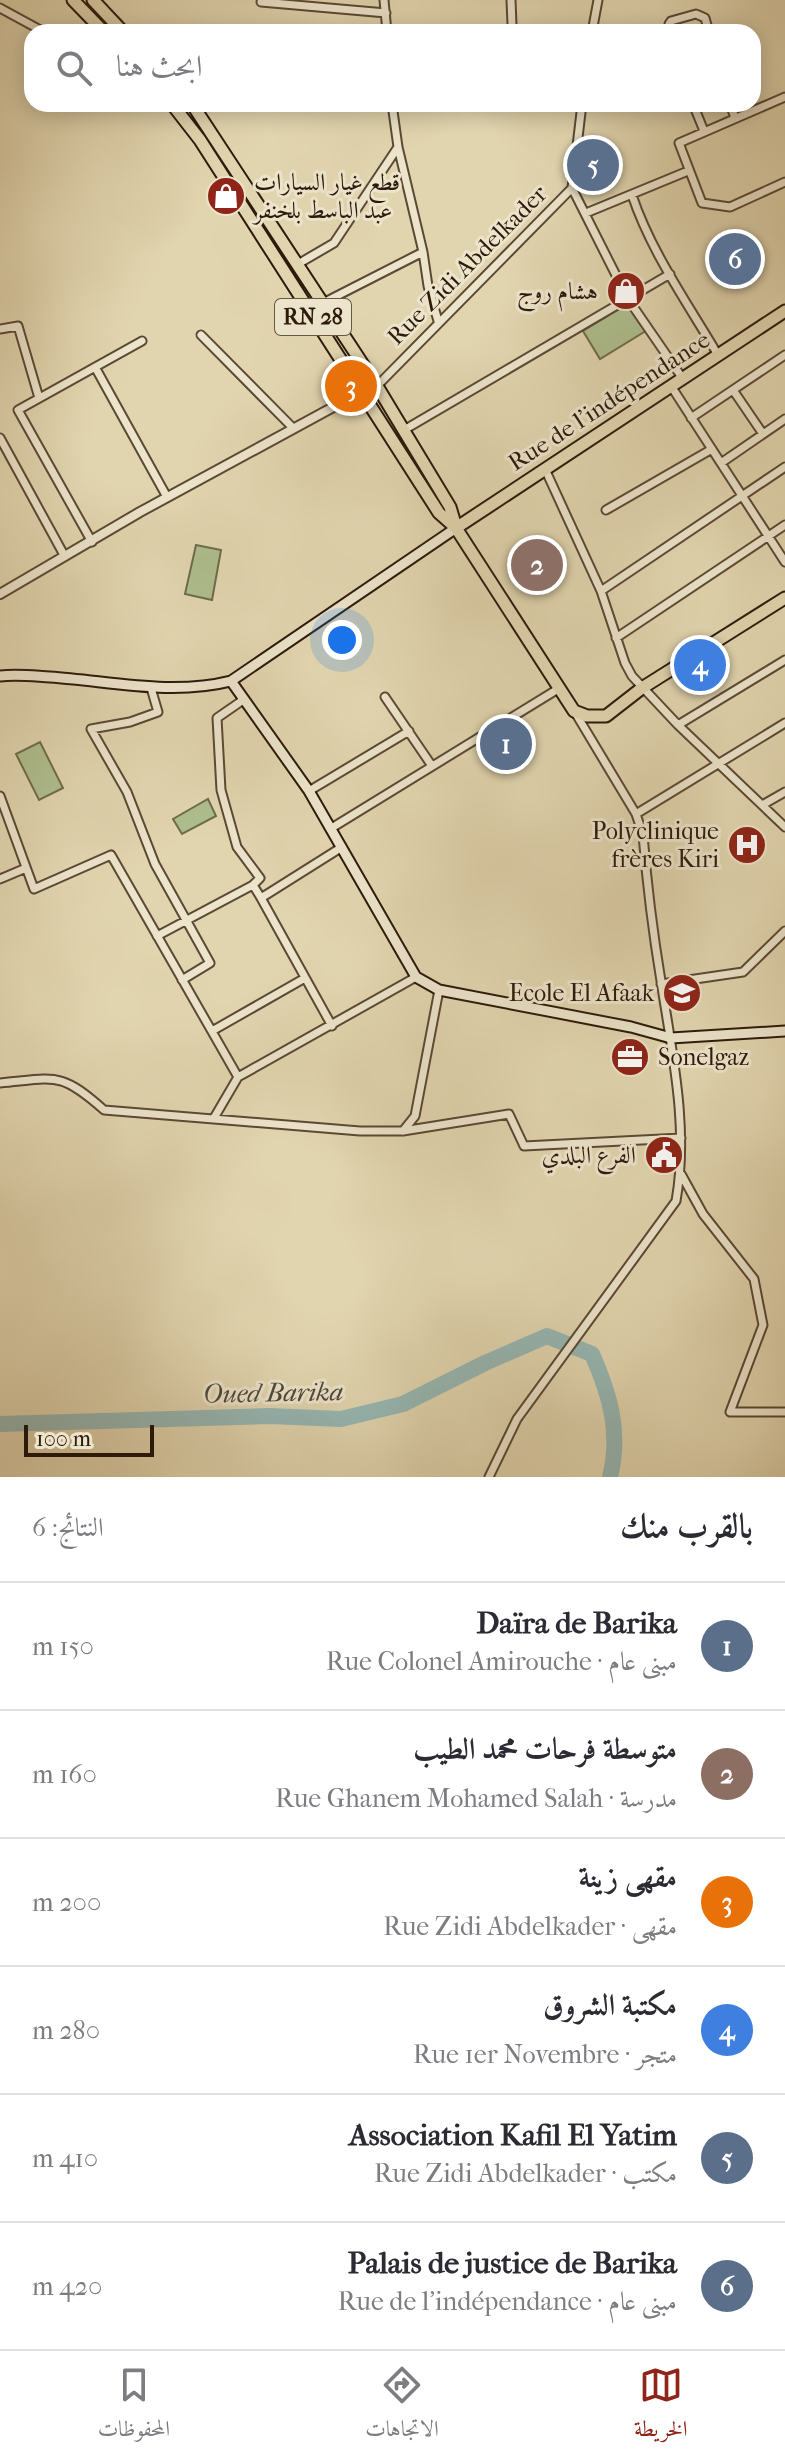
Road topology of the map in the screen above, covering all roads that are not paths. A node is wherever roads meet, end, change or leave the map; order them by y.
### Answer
1 (73, 0) edge
2 (93, 0) edge
3 (384, 0) edge
4 (511, 0) edge
5 (598, 0) edge
6 (261, 2) edge
7 (0, 8) edge
8 (386, 13) junction
9 (29, 24) edge
10 (96, 24) edge
11 (116, 24) edge
12 (387, 24) edge
13 (512, 24) edge
14 (594, 24) edge
15 (669, 24) edge
16 (707, 24) edge
17 (785, 97) edge
18 (761, 107) edge
19 (178, 112) edge
20 (197, 112) edge
21 (393, 112) edge
22 (581, 112) edge
23 (696, 112) edge
24 (733, 112) edge
25 (749, 112) edge
26 (735, 118) junction
27 (704, 131) junction
28 (398, 147) junction
29 (688, 171) junction
30 (785, 182) edge
31 (572, 188) junction
32 (632, 195) junction
33 (586, 213) junction
34 (423, 252) junction
35 (298, 264) junction
36 (670, 274) junction
37 (628, 299) junction
38 (323, 303) junction
39 (785, 311) edge
40 (438, 321) junction
41 (0, 329) edge
42 (201, 335) dead end
43 (142, 341) dead end
44 (718, 355) junction
45 (785, 355) edge
46 (95, 367) junction
47 (683, 379) junction
48 (377, 386) junction
49 (671, 386) junction
50 (733, 390) junction
51 (361, 392) junction
52 (39, 398) junction
53 (691, 418) junction
54 (785, 419) edge
55 (293, 428) junction
56 (404, 430) junction
57 (763, 434) junction
58 (0, 438) edge
59 (712, 449) junction
60 (721, 463) junction
61 (785, 467) edge
62 (545, 469) junction
63 (742, 495) junction
64 (167, 497) junction
65 (606, 510) dead end
66 (785, 525) edge
67 (456, 528) junction
68 (768, 536) junction
69 (92, 542) junction
70 (64, 555) junction
71 (785, 562) edge
72 (601, 591) junction
73 (0, 594) edge
74 (785, 598) edge
75 (616, 638) junction
76 (785, 660) edge
77 (0, 676) edge
78 (231, 681) junction
79 (151, 688) junction
80 (642, 688) junction
81 (558, 689) junction
82 (385, 697) dead end
83 (243, 700) junction
84 (574, 711) junction
85 (785, 723) edge
86 (678, 725) junction
87 (409, 731) junction
88 (720, 763) junction
89 (432, 766) junction
90 (309, 791) junction
91 (785, 792) edge
92 (0, 796) edge
93 (764, 804) junction
94 (636, 814) junction
95 (0, 822) edge
96 (10, 822) junction
97 (785, 827) edge
98 (330, 829) junction
99 (342, 847) junction
100 (26, 868) junction
101 (0, 879) edge
102 (253, 885) junction
103 (261, 898) junction
104 (187, 921) junction
105 (785, 931) edge
106 (157, 936) junction
107 (416, 977) junction
108 (305, 978) junction
109 (182, 980) junction
110 (661, 984) junction
111 (439, 990) junction
112 (332, 1026) junction
113 (212, 1031) junction
114 (785, 1031) edge
115 (671, 1038) junction
116 (238, 1077) junction
117 (0, 1083) edge
118 (214, 1118) junction
119 (403, 1131) junction
120 (681, 1138) junction
121 (681, 1174) junction
122 (785, 1412) edge
123 (489, 1477) edge

1 - 10 main road
2 - 11 main road
3 - 8 street
4 - 13 street
5 - 14 street
6 - 8 street
7 - 9 street
8 - 12 street
15 - 16 street
17 - 18 street
19 - 51 main road, RN 28
20 - 35 main road, RN 28
21 - 28 street
22 - 31 street, Rue Zidi Abdelkader
23 - 27 street
24 - 26 street
25 - 26 street
26 - 27 street
27 - 29 street
28 - 34 street
28 - 35 street
29 - 30 street
29 - 32 street
31 - 33 street
31 - 40 street, Rue Zidi Abdelkader
32 - 33 street
32 - 36 street
33 - 37 street
34 - 38 street
34 - 40 street
35 - 38 main road, RN 28
36 - 37 street
36 - 44 street
37 - 47 street
37 - 56 street
38 - 48 main road, RN 28
39 - 44 main road, Rue de l'indépendance
40 - 48 street, Rue Zidi Abdelkader
41 - 52 street
42 - 55 street
43 - 46 street
44 - 47 main road, Rue de l'indépendance
45 - 50 street
46 - 52 street
46 - 64 street
47 - 49 main road, Rue de l'indépendance
48 - 51 street, Rue Zidi Abdelkader
48 - 56 main road, RN 28
49 - 53 street
49 - 62 main road, Rue de l'indépendance
50 - 53 street
50 - 57 street
51 - 55 street
51 - 67 main road, RN 28
52 - 69 street
53 - 59 street
54 - 57 street
55 - 64 street
56 - 67 main road, RN 28
57 - 60 street
58 - 70 street
59 - 60 street
59 - 65 street
60 - 63 street
61 - 63 street
62 - 67 main road, Rue de l'indépendance
62 - 72 street
63 - 68 street
63 - 72 street
64 - 69 street
66 - 68 street
67 - 78 main road
67 - 81 main road, RN 28
68 - 71 street
68 - 75 street
69 - 70 street
70 - 73 street
72 - 75 street
74 - 80 main road
75 - 80 street
76 - 86 street
77 - 79 main road
78 - 79 main road
78 - 83 main road
79 - 104 street
80 - 84 main road
80 - 86 street
81 - 84 main road, RN 28
81 - 89 street
82 - 87 street
83 - 90 main road
83 - 102 street
84 - 94 street
85 - 88 street
86 - 88 street
87 - 89 street
87 - 90 street
88 - 93 street
88 - 94 street
89 - 98 street
90 - 98 main road
91 - 93 street
92 - 96 street
93 - 97 street
94 - 110 street
95 - 96 street
96 - 100 street
98 - 99 main road
99 - 103 street
99 - 107 main road
100 - 101 street
100 - 106 street
102 - 103 street
102 - 104 street
103 - 108 street
104 - 106 street
104 - 109 street
105 - 110 street
106 - 109 street
107 - 111 main road
107 - 112 street
108 - 112 street
108 - 113 street
109 - 113 street
110 - 115 street
111 - 115 main road
111 - 119 street
112 - 116 street
113 - 116 street
114 - 115 main road
115 - 120 street
116 - 118 street
117 - 118 street
118 - 119 street
119 - 120 street
120 - 121 street
121 - 122 street
121 - 123 street

